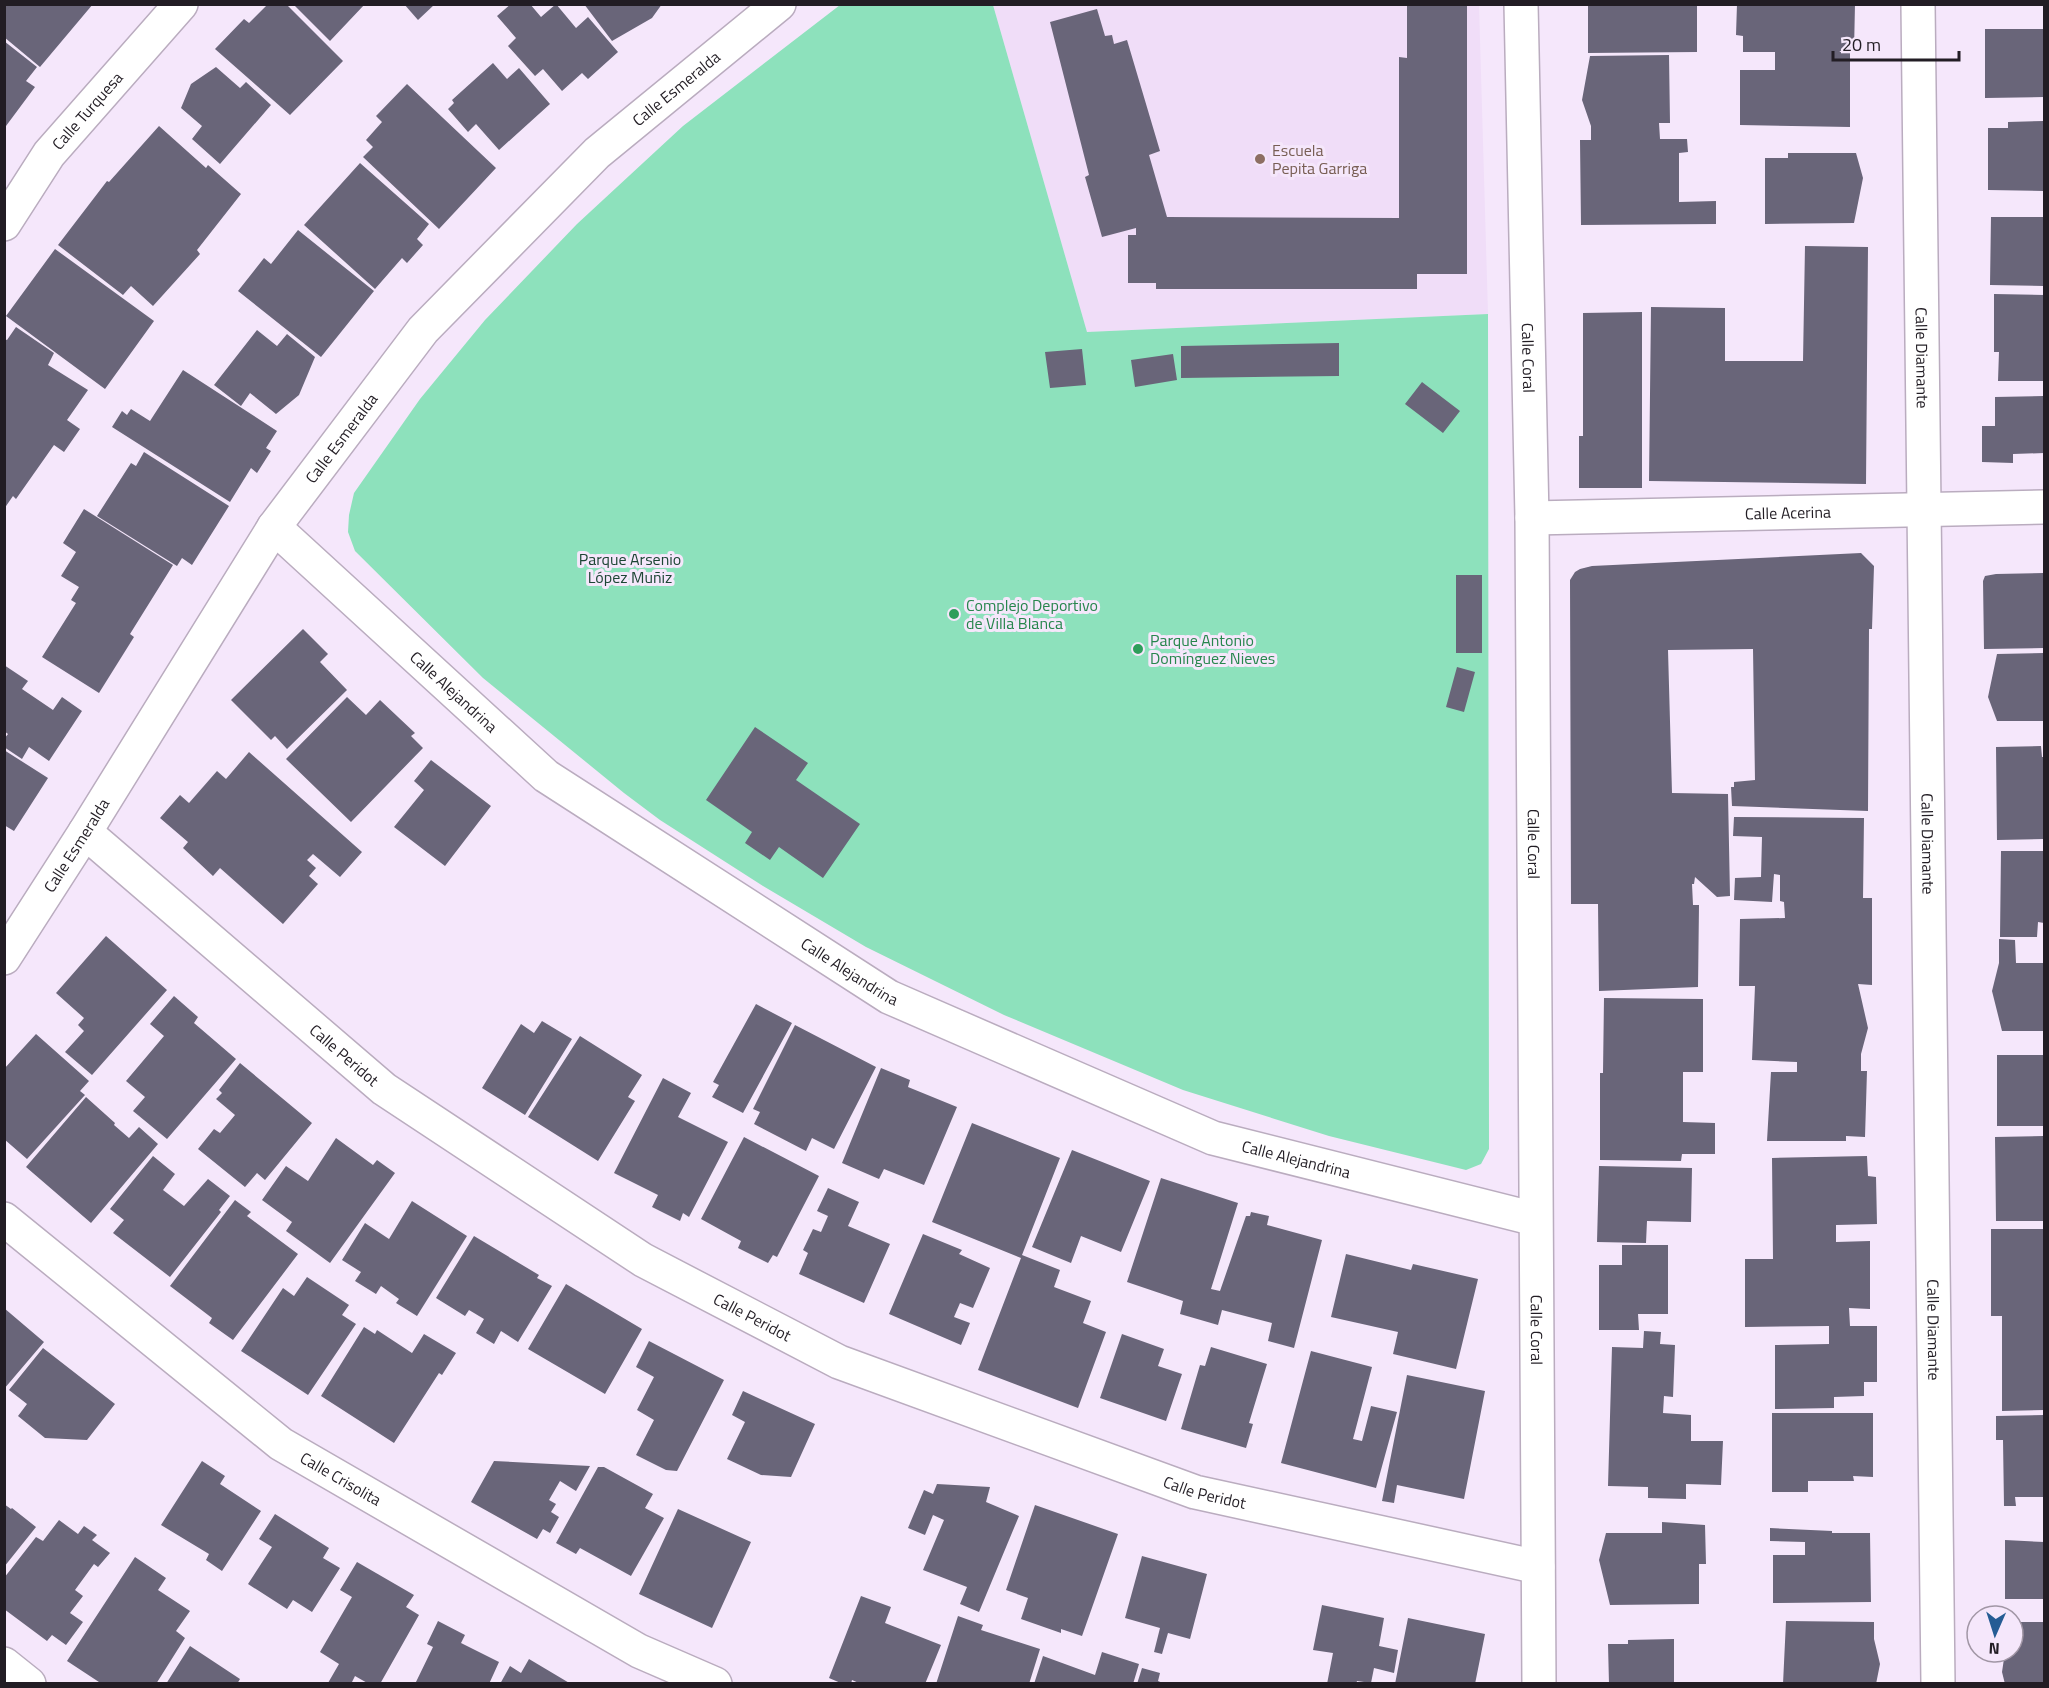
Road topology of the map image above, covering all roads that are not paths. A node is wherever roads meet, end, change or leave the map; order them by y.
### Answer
1 (181, 4) edge
2 (779, 4) edge
3 (1521, 4) edge
4 (1918, 4) edge
5 (4, 224) edge
6 (2044, 507) edge
7 (1924, 508) junction
8 (1532, 518) junction
9 (274, 527) junction
10 (85, 832) junction
11 (4, 958) edge
12 (4, 1218) edge
13 (1535, 1219) junction
14 (1538, 1567) junction
15 (4, 1664) edge
16 (29, 1683) edge
17 (715, 1683) edge
18 (1539, 1683) edge
19 (1938, 1683) edge

1 - 5 street, Calle Turquesa
2 - 9 street, Calle Esmeralda
3 - 8 street, Calle Coral
4 - 7 street, Calle Diamante
6 - 7 street, Calle Acerina
7 - 8 street, Calle Acerina
7 - 19 street, Calle Diamante
8 - 13 street, Calle Coral
9 - 10 street, Calle Esmeralda
9 - 13 street, Calle Alejandrina
10 - 11 street, Calle Esmeralda
10 - 14 street, Calle Peridot
12 - 17 street, Calle Crisolita
13 - 14 street, Calle Coral
14 - 18 street, Calle Coral
15 - 16 street

